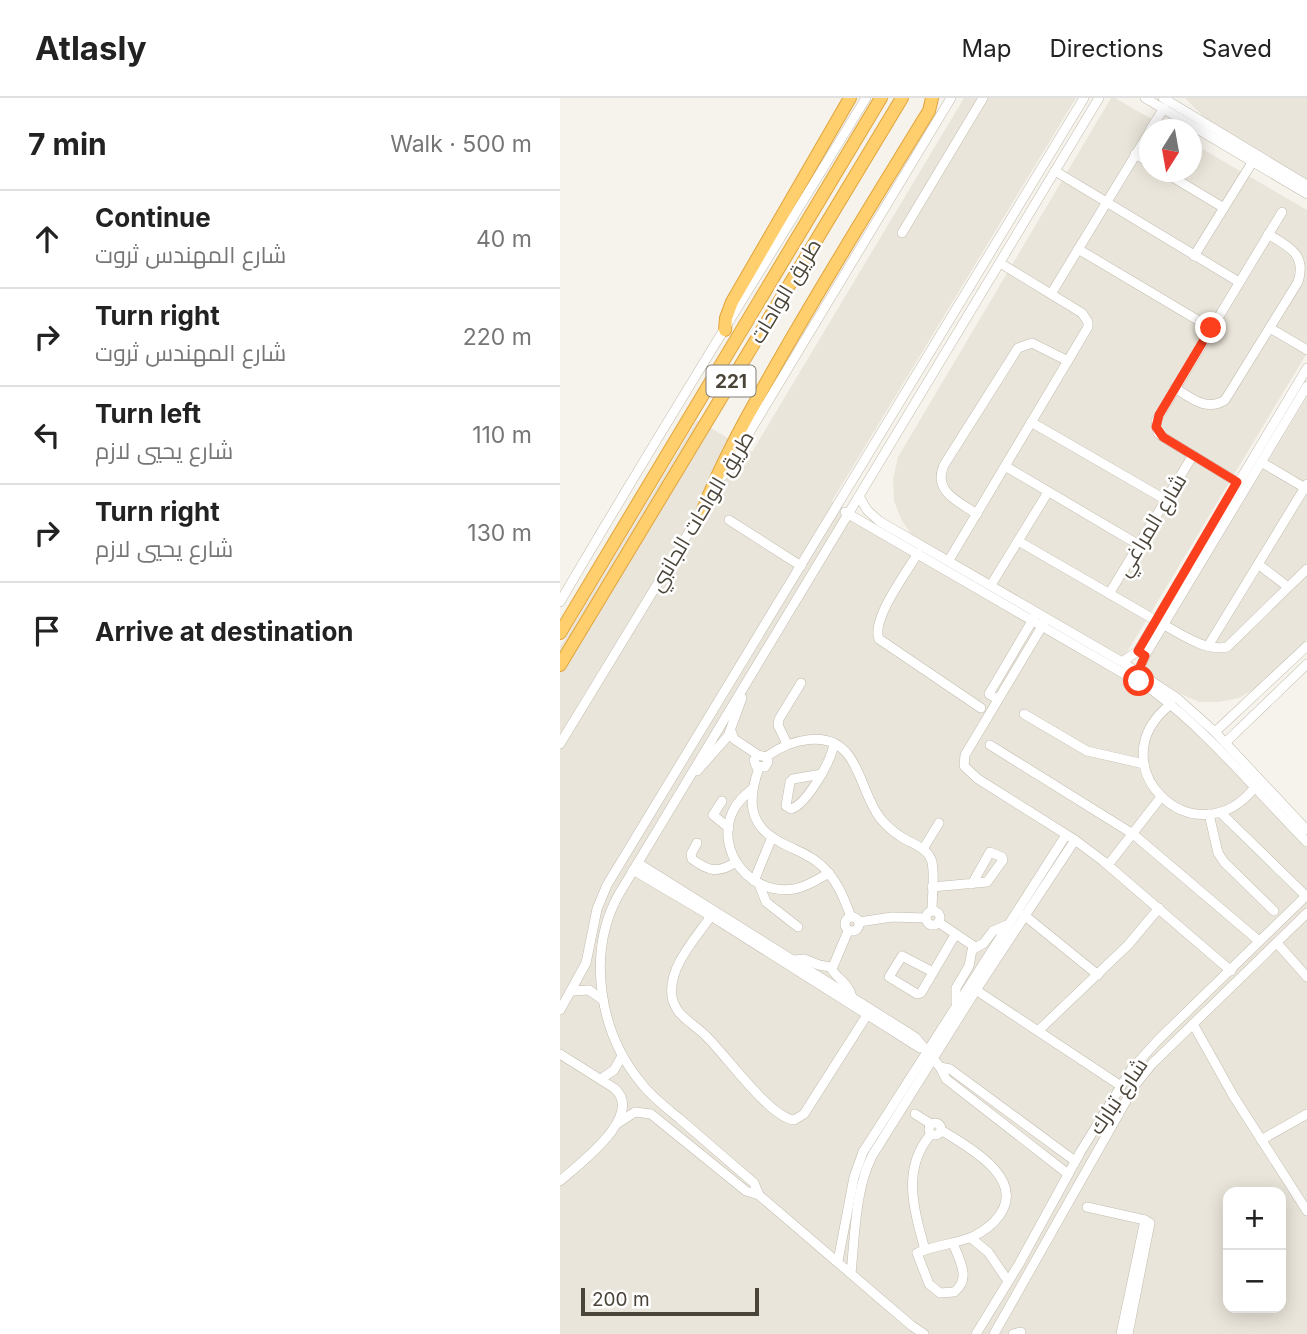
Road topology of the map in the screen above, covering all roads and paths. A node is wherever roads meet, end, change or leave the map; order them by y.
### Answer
1 (850, 98) edge
2 (866, 98) edge
3 (881, 98) edge
4 (902, 98) edge
5 (932, 98) edge
6 (951, 98) edge
7 (983, 98) edge
8 (1084, 98) edge
9 (1099, 98) edge
10 (1145, 98) edge
11 (1163, 103) edge
12 (1155, 119) edge
13 (851, 123) junction
14 (856, 140) junction
15 (1139, 148) edge
16 (1135, 154) junction
17 (1139, 156) edge
18 (1253, 161) junction
19 (1055, 171) junction
20 (1181, 182) edge
21 (1307, 185) edge
22 (1307, 194) edge
23 (1106, 203) junction
24 (1224, 208) junction
25 (1282, 212) dead end
26 (902, 233) dead end
27 (1268, 234) junction
28 (1078, 249) junction
29 (1194, 256) junction
30 (1000, 263) junction
31 (1239, 282) junction
32 (1051, 294) junction
33 (1211, 328) junction
34 (1270, 328) junction
35 (725, 330) junction
36 (1307, 350) edge
37 (1068, 361) junction
38 (1307, 368) edge
39 (1307, 386) edge
40 (1175, 388) junction
41 (906, 390) junction
42 (919, 398) junction
43 (1031, 422) junction
44 (1193, 455) junction
45 (1261, 462) junction
46 (1005, 466) junction
47 (1248, 474) junction
48 (1237, 482) junction
49 (1306, 486) edge
50 (1048, 492) junction
51 (859, 496) junction
52 (1166, 500) junction
53 (837, 508) junction
54 (703, 510) junction
55 (977, 513) junction
56 (848, 514) junction
57 (729, 520) dead end
58 (1017, 541) junction
59 (1139, 545) junction
60 (918, 554) junction
61 (949, 560) junction
62 (1258, 565) junction
63 (801, 566) junction
64 (1307, 569) edge
65 (992, 585) junction
66 (1288, 587) junction
67 (1109, 594) junction
68 (560, 602) edge
69 (1035, 616) junction
70 (768, 619) junction
71 (1045, 622) junction
72 (1159, 622) junction
73 (781, 626) junction
74 (560, 634) edge
75 (1208, 646) junction
76 (1307, 646) edge
77 (1141, 654) junction
78 (1122, 662) junction
79 (1307, 664) edge
80 (560, 665) edge
81 (1136, 675) junction
82 (801, 683) dead end
83 (745, 684) junction
84 (993, 696) junction
85 (1171, 704) junction
86 (981, 708) dead end
87 (1024, 714) dead end
88 (731, 731) junction
89 (1215, 732) junction
90 (834, 743) junction
91 (1225, 743) junction
92 (560, 744) edge
93 (787, 744) junction
94 (721, 745) junction
95 (990, 745) dead end
96 (759, 760) junction
97 (1144, 764) junction
98 (821, 774) junction
99 (688, 779) junction
100 (1255, 787) junction
101 (751, 790) junction
102 (1161, 797) junction
103 (722, 801) dead end
104 (733, 810) junction
105 (1220, 813) junction
106 (1209, 814) junction
107 (755, 816) junction
108 (939, 823) dead end
109 (729, 828) junction
110 (1307, 830) edge
111 (1133, 834) junction
112 (1066, 835) junction
113 (772, 837) junction
114 (1075, 841) junction
115 (1307, 842) edge
116 (697, 843) dead end
117 (923, 849) junction
118 (736, 862) junction
119 (1108, 865) junction
120 (636, 867) junction
121 (829, 873) junction
122 (756, 883) junction
123 (972, 884) dead end
124 (932, 887) junction
125 (1306, 895) edge
126 (692, 901) junction
127 (1159, 908) junction
128 (1274, 911) dead end
129 (1307, 913) edge
130 (929, 914) junction
131 (1024, 915) junction
132 (710, 916) junction
133 (855, 919) junction
134 (1282, 919) junction
135 (1007, 925) junction
136 (798, 927) dead end
137 (1291, 928) junction
138 (958, 937) junction
139 (1259, 941) junction
140 (1277, 943) junction
141 (590, 944) junction
142 (602, 946) junction
143 (973, 951) junction
144 (793, 960) junction
145 (829, 967) junction
146 (1231, 971) junction
147 (933, 972) junction
148 (980, 975) junction
149 (1098, 975) junction
150 (1307, 977) edge
151 (976, 990) junction
152 (572, 991) junction
153 (852, 997) junction
154 (603, 1000) junction
155 (956, 1003) junction
156 (560, 1010) edge
157 (867, 1015) junction
158 (1193, 1024) junction
159 (1038, 1031) junction
160 (926, 1051) junction
161 (560, 1054) edge
162 (622, 1056) junction
163 (936, 1063) junction
164 (601, 1079) junction
165 (1121, 1086) junction
166 (988, 1104) junction
167 (1109, 1104) junction
168 (1120, 1111) junction
169 (915, 1114) dead end
170 (1307, 1114) edge
171 (616, 1124) junction
172 (934, 1129) junction
173 (1261, 1140) junction
174 (1081, 1151) junction
175 (1093, 1158) junction
176 (1075, 1161) junction
177 (1068, 1174) junction
178 (560, 1181) edge
179 (759, 1195) junction
180 (1087, 1207) dead end
181 (1307, 1211) edge
182 (1145, 1220) junction
183 (1042, 1221) junction
184 (1054, 1228) junction
185 (985, 1230) junction
186 (971, 1238) junction
187 (953, 1243) junction
188 (925, 1250) junction
189 (988, 1252) junction
190 (838, 1261) junction
191 (995, 1261) junction
192 (1019, 1264) junction
193 (851, 1273) junction
194 (1008, 1280) junction
195 (914, 1330) edge
196 (924, 1334) edge
197 (976, 1334) edge
198 (994, 1334) edge
199 (1121, 1334) edge
200 (1128, 1334) edge

1 - 35 highway
2 - 13 street
3 - 14 highway, طريق الواحات / 221
4 - 80 highway, طريق الواحات / 221
5 - 54 highway
6 - 54 street, طريق الواحات الجانبي
7 - 26 street
8 - 41 street
9 - 19 street
10 - 11 street
11 - 12 street
11 - 18 street
11 - 21 street
13 - 14 highway
13 - 35 street
14 - 74 highway, طريق الواحات / 221
15 - 16 street
16 - 17 street
16 - 23 street
18 - 22 street
18 - 24 street
19 - 23 street
19 - 30 street
20 - 24 street
23 - 28 street
23 - 29 street
24 - 29 street
25 - 27 street
27 - 31 street
27 - 34 street
28 - 32 street
28 - 33 street
29 - 31 street
30 - 32 street
30 - 42 street
31 - 33 street
32 - 37 street
33 - 40 street
34 - 36 street
34 - 40 street
35 - 68 street
37 - 43 street
37 - 55 street
38 - 47 street
39 - 45 street
40 - 44 street
41 - 42 street
41 - 53 street
42 - 51 street
43 - 46 street
43 - 52 street
44 - 48 street
44 - 52 street, شارع المراغي
45 - 47 street
45 - 49 street
46 - 50 street
46 - 55 street
47 - 48 street
47 - 72 street
48 - 72 street
49 - 62 street
50 - 58 street
50 - 59 street
51 - 56 street
51 - 61 street
52 - 59 street, شارع المراغي
53 - 56 street
53 - 63 street
54 - 92 street, طريق الواحات الجانبي
55 - 61 street
56 - 60 street
56 - 73 street
57 - 63 street
58 - 65 street
58 - 67 street
59 - 67 street, شارع المراغي
60 - 69 street
60 - 86 street
61 - 65 street
62 - 66 street
62 - 75 street
63 - 70 street
64 - 66 street
65 - 69 street
66 - 75 street
67 - 72 street
69 - 71 street
69 - 84 street
70 - 73 street
70 - 141 street
71 - 78 street
71 - 81 street
71 - 84 street
72 - 75 street
72 - 77 street
73 - 83 street
76 - 89 street
77 - 78 street
77 - 81 street
78 - 81 street
79 - 91 street
81 - 85 street
81 - 89 street
82 - 93 street
83 - 88 street
83 - 99 street
84 - 112 street
85 - 97 street
85 - 100 street
87 - 97 street
88 - 94 street
88 - 96 street
89 - 91 street
90 - 93 street
90 - 98 street
90 - 117 street
91 - 110 street
93 - 96 street
94 - 96 street
94 - 99 street
95 - 111 street
96 - 101 street
97 - 102 street
98 - 98 street
99 - 120 street
100 - 105 street
100 - 115 street
101 - 104 street
101 - 107 street
102 - 106 street
102 - 111 street
103 - 109 street
104 - 107 street
104 - 109 street
105 - 106 street
105 - 125 street
106 - 128 street
107 - 113 street
108 - 117 street
109 - 118 street
111 - 119 street
111 - 139 street
112 - 114 street
112 - 135 street
113 - 121 street
113 - 122 street
114 - 119 street
114 - 131 street
116 - 118 street
117 - 124 street
118 - 122 street
119 - 127 street
120 - 126 street
120 - 142 street
121 - 122 street
121 - 133 street
122 - 136 street
123 - 124 street
124 - 130 street
125 - 134 street, شارع تبارك
126 - 132 street
126 - 144 street
127 - 146 street
127 - 149 street
129 - 137 street, شارع تبارك
130 - 133 street
130 - 138 street
131 - 148 street
131 - 149 street
132 - 157 street
132 - 157 street
133 - 145 street
134 - 137 street
134 - 139 street, شارع تبارك
135 - 143 street
135 - 148 street
137 - 140 street, شارع تبارك
138 - 143 street
138 - 147 street
139 - 146 street, شارع تبارك
140 - 150 street
140 - 158 street, شارع تبارك
141 - 142 street
141 - 152 street
142 - 154 street
143 - 155 street
144 - 145 street
144 - 153 street
145 - 153 street
146 - 165 street, شارع تبارك
147 - 147 street
148 - 151 street
148 - 155 street
149 - 159 street
151 - 159 street
151 - 163 street
152 - 154 street
152 - 156 street
153 - 160 street
154 - 162 street
155 - 160 street
157 - 160 street
158 - 168 street, شارع تبارك
158 - 173 street
159 - 165 street
160 - 163 street
160 - 190 street
161 - 164 street
162 - 164 street
162 - 179 street
163 - 166 street
163 - 193 street
164 - 171 street
165 - 167 street, شارع تبارك
166 - 176 street
166 - 177 street
167 - 168 street
167 - 174 street, شارع تبارك
168 - 175 street, شارع تبارك
169 - 172 street
170 - 173 street
171 - 178 street
171 - 179 street
172 - 185 street
172 - 188 street
173 - 181 street
174 - 175 street
174 - 176 street, شارع تبارك
175 - 184 street, شارع تبارك
176 - 177 street, شارع تبارك
177 - 183 street, شارع تبارك
179 - 190 street
180 - 182 street
182 - 199 street
182 - 200 street
183 - 184 street
183 - 192 street, شارع تبارك
184 - 198 street, شارع تبارك
185 - 186 street
185 - 189 street
186 - 187 street
186 - 189 street
187 - 188 street
187 - 188 street
189 - 191 street
190 - 193 street
191 - 192 street
191 - 194 street
192 - 194 street, شارع تبارك
193 - 195 street
194 - 197 street, شارع تبارك
195 - 196 street

